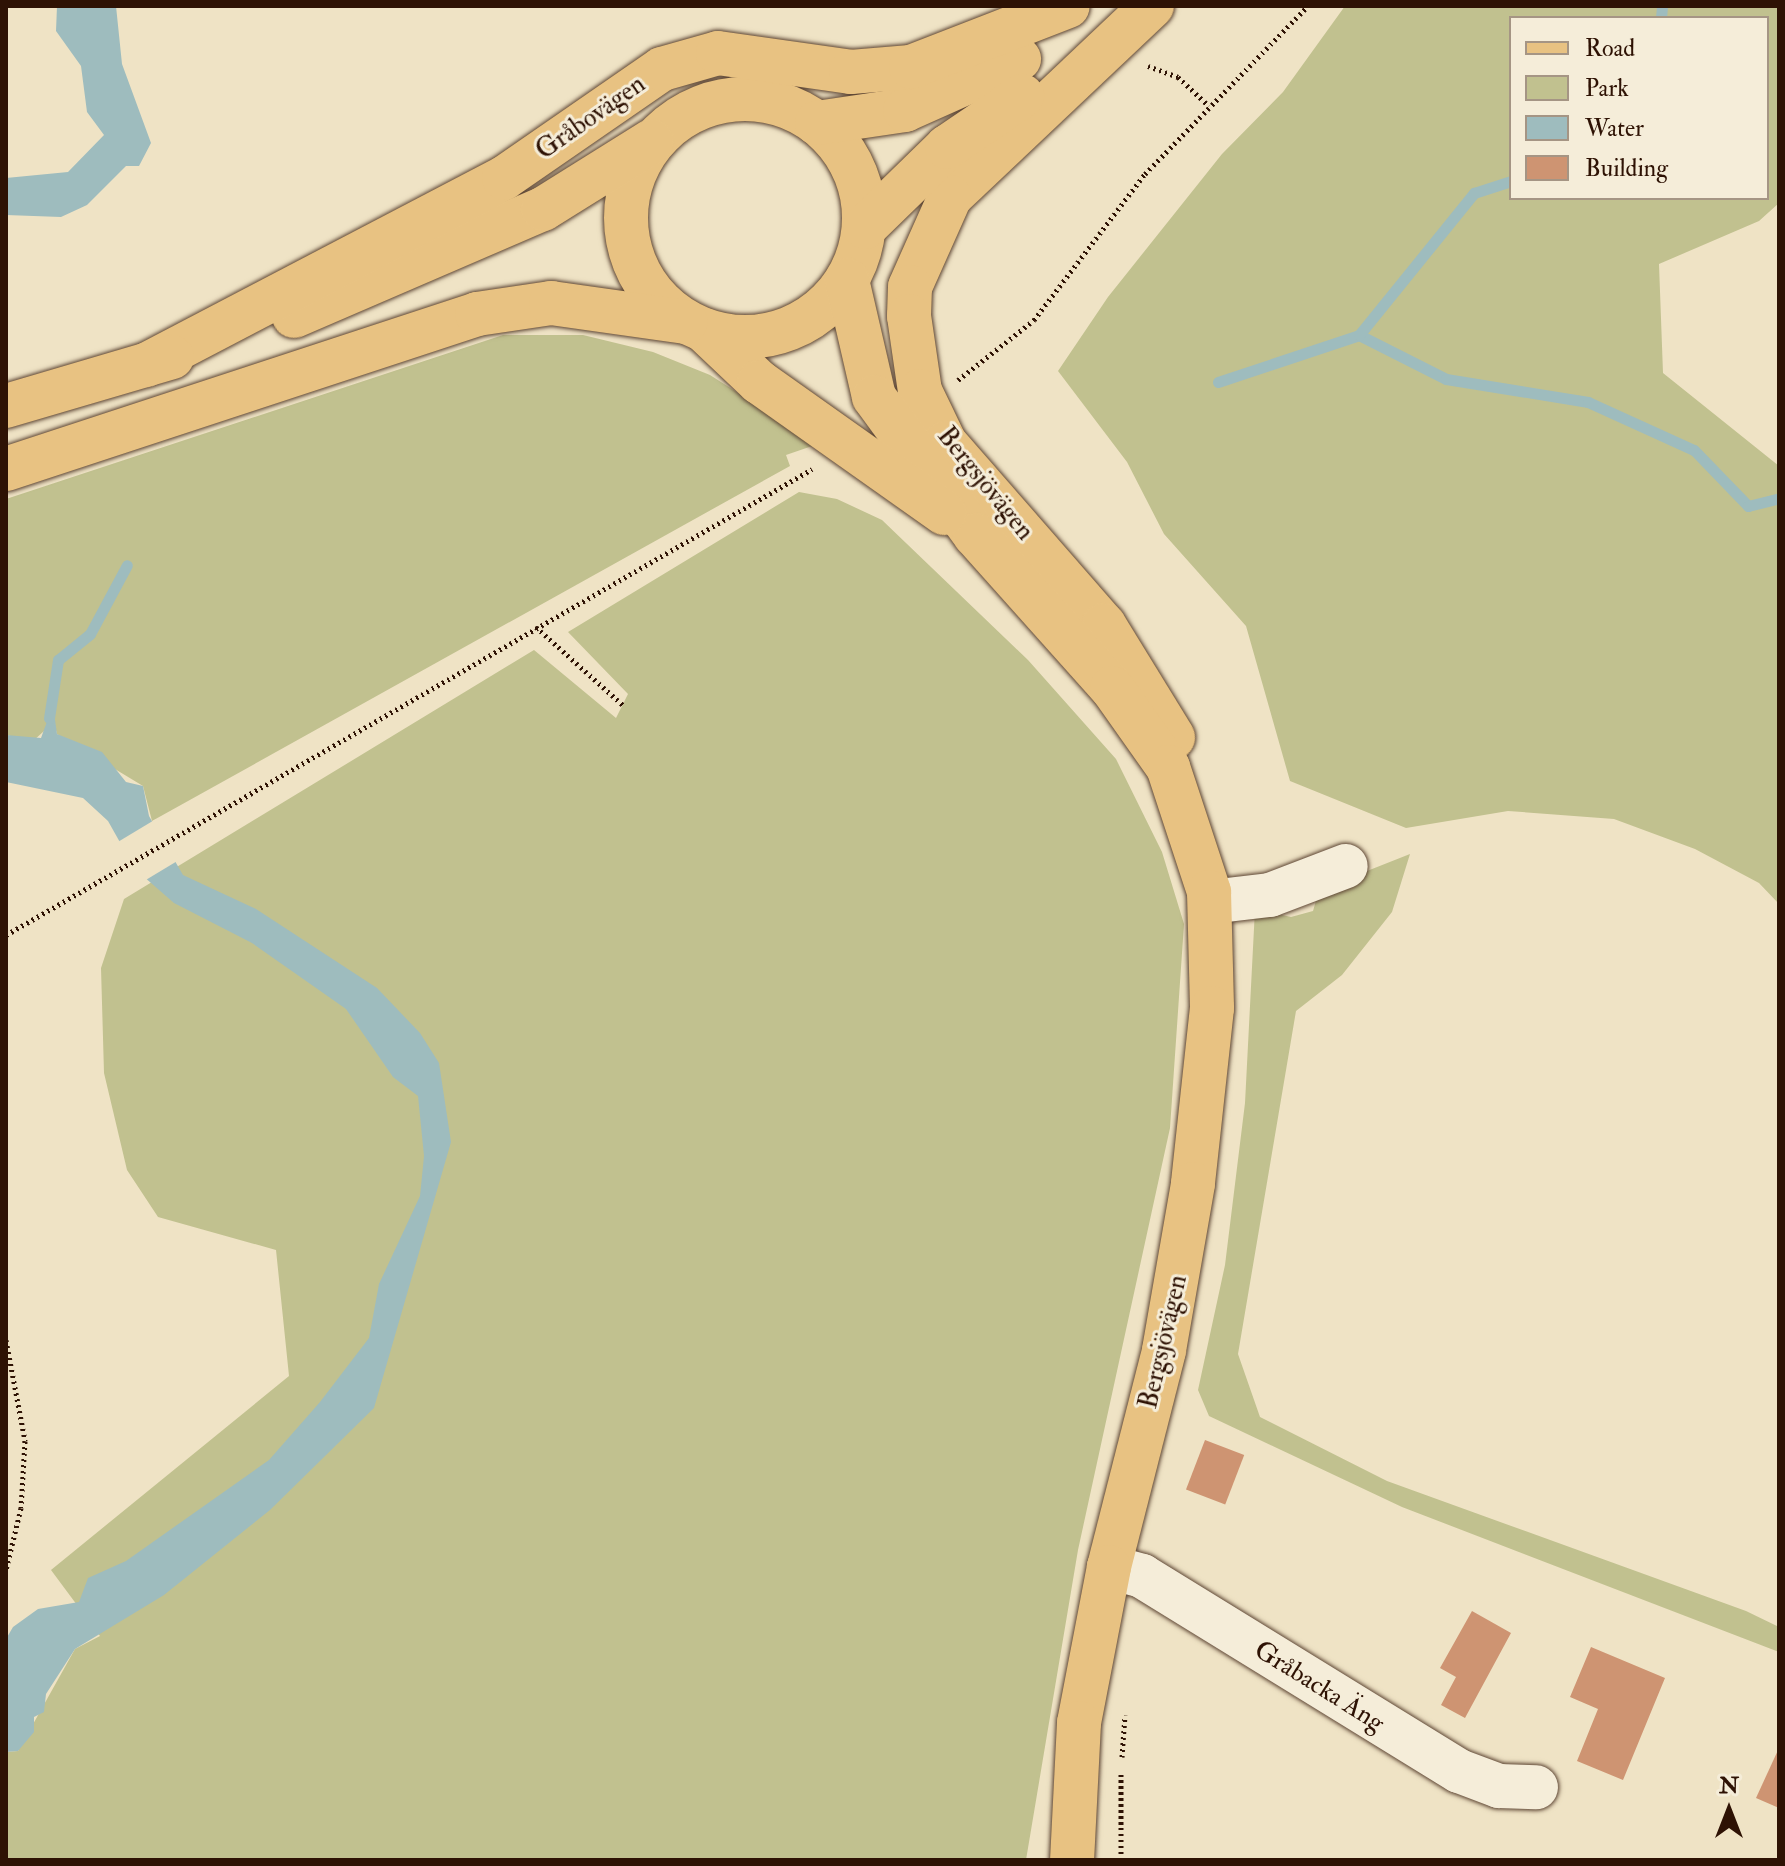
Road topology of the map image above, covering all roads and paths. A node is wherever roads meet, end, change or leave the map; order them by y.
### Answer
1 (1068, 6) edge
2 (1075, 6) edge
3 (1152, 6) edge
4 (1308, 6) edge
5 (1143, 65) dead end
6 (1209, 106) junction
7 (817, 123) junction
8 (657, 138) junction
9 (865, 227) junction
10 (847, 280) junction
11 (695, 326) junction
12 (146, 365) junction
13 (954, 383) dead end
14 (6, 406) edge
15 (817, 466) dead end
16 (6, 469) edge
17 (975, 535) junction
18 (536, 627) junction
19 (623, 705) dead end
20 (1191, 821) junction
21 (1346, 866) dead end
22 (1210, 902) junction
23 (6, 935) edge
24 (6, 1340) edge
25 (1109, 1567) junction
26 (6, 1570) edge
27 (1126, 1709) dead end
28 (1536, 1787) dead end
29 (1072, 1860) edge
30 (1121, 1860) edge

1 - 12 main road, Gråbovägen
2 - 7 main road
3 - 9 main road
3 - 20 main road, Bergsjövägen
4 - 6 path
5 - 6 path
6 - 13 path
7 - 8 main road, Gråbovägen
7 - 9 main road, Gråbovägen
8 - 11 main road, Gråbovägen
8 - 12 main road, Gråbovägen
9 - 10 main road
10 - 11 main road
10 - 17 main road, Bergsjövägen
11 - 16 main road
11 - 17 main road, Bergsjövägen
12 - 14 main road, Gråbovägen
15 - 18 path
17 - 20 main road, Bergsjövägen
18 - 19 path
18 - 23 path
20 - 22 main road, Bergsjövägen
21 - 22 lane
22 - 25 main road, Bergsjövägen
24 - 26 path
25 - 28 lane, Gråbacka Äng
25 - 29 main road, Bergsjövägen
27 - 30 path

